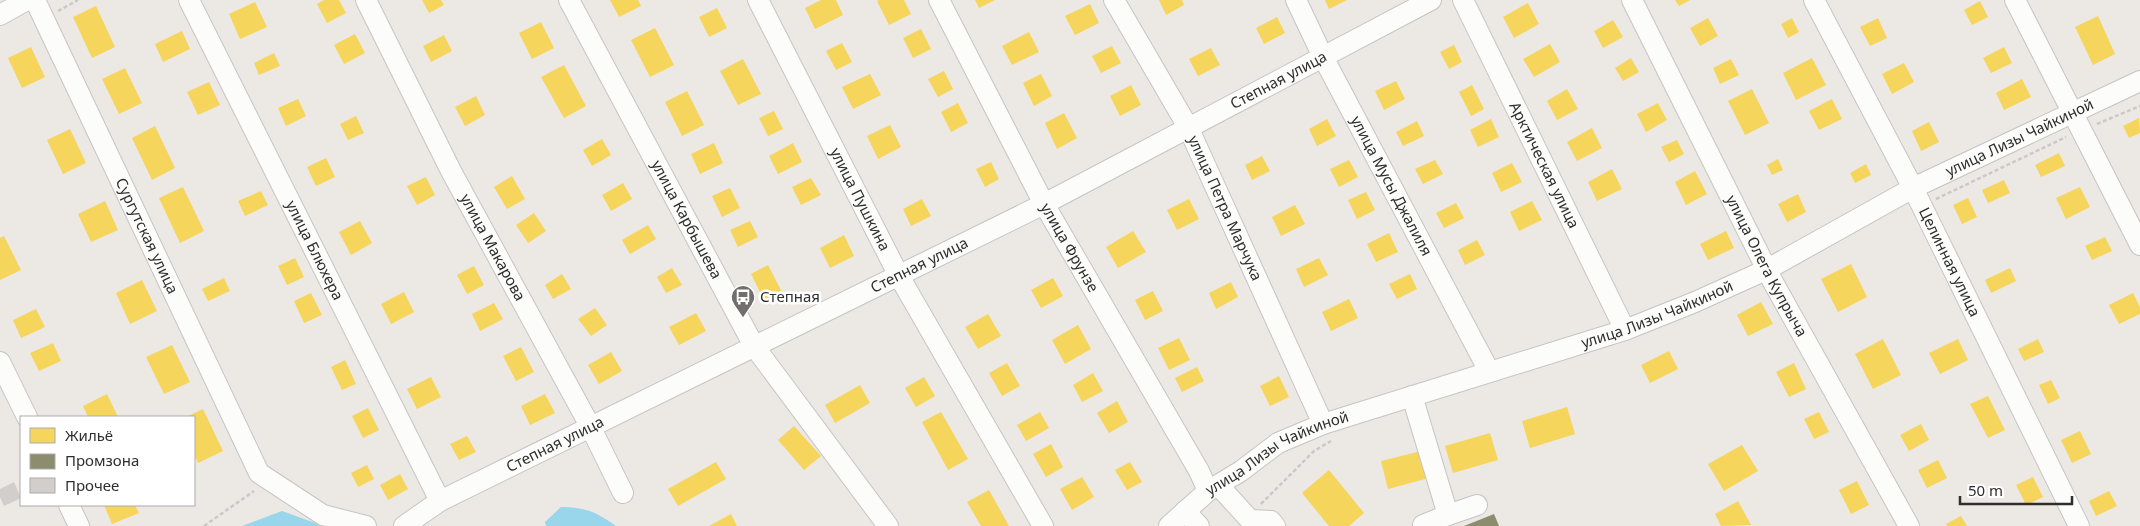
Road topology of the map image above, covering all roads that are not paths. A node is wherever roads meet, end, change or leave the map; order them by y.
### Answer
1 (27, 0) edge
2 (35, 0) edge
3 (189, 0) edge
4 (366, 0) edge
5 (569, 0) edge
6 (758, 0) edge
7 (939, 0) edge
8 (1114, 0) edge
9 (1296, 0) edge
10 (1431, 0) edge
11 (1463, 0) edge
12 (1632, 0) edge
13 (1814, 0) edge
14 (2015, 0) edge
15 (0, 15) edge
16 (1323, 56) junction
17 (2140, 81) edge
18 (2073, 112) junction
19 (1188, 127) junction
20 (1913, 188) junction
21 (1044, 204) junction
22 (2140, 245) edge
23 (1766, 270) junction
24 (899, 276) junction
25 (1625, 330) junction
26 (754, 346) junction
27 (0, 362) edge
28 (1489, 371) junction
29 (1412, 396) junction
30 (27, 416) edge
31 (1322, 424) junction
32 (590, 426) junction
33 (1213, 488) junction
34 (623, 493) dead end
35 (440, 500) junction
36 (1477, 505) dead end
37 (69, 506) edge
38 (1185, 511) junction
39 (1448, 515) junction
40 (1423, 525) edge
41 (79, 526) edge
42 (366, 526) edge
43 (404, 526) edge
44 (888, 526) edge
45 (1043, 526) edge
46 (1169, 526) edge
47 (1199, 526) edge
48 (1276, 526) edge
49 (1909, 526) edge
50 (2079, 526) edge

1 - 15 street
2 - 42 street, Сургутская улица
3 - 35 street, улица Блюхера
4 - 32 street, улица Макарова
5 - 26 street, улица Карбышева
6 - 24 street, улица Пушкина
7 - 21 street, улица Фрунзе
8 - 19 street, улица Петра Марчука
9 - 16 street, улица Мусы Джалиля
10 - 16 street, Степная улица
11 - 25 street, Арктическая улица
12 - 23 street, улица Олега Купрыча
13 - 20 street, Целинная улица
14 - 18 street
16 - 19 street, Степная улица
16 - 28 street, улица Мусы Джалиля
17 - 18 street, улица Лизы Чайкиной
18 - 20 street, улица Лизы Чайкиной
18 - 22 street
19 - 21 street, Степная улица
19 - 31 street, улица Петра Марчука
20 - 23 street, улица Лизы Чайкиной
20 - 50 street, Целинная улица
21 - 24 street, Степная улица
21 - 33 street, улица Фрунзе
23 - 25 street, улица Лизы Чайкиной
23 - 49 street, улица Олега Купрыча
24 - 26 street, Степная улица
24 - 45 street, улица Пушкина
25 - 28 street, улица Лизы Чайкиной
26 - 32 street, Степная улица
26 - 44 street, улица Карбышева
27 - 30 street
28 - 29 street, улица Лизы Чайкиной
29 - 31 street, улица Лизы Чайкиной
29 - 39 street
31 - 33 street, улица Лизы Чайкиной
32 - 34 street, улица Макарова
32 - 35 street, Степная улица
33 - 38 street, улица Лизы Чайкиной
33 - 48 street, улица Фрунзе
35 - 43 street, Степная улица
36 - 39 street
37 - 41 street
38 - 46 street, улица Лизы Чайкиной
38 - 47 street
39 - 40 street

